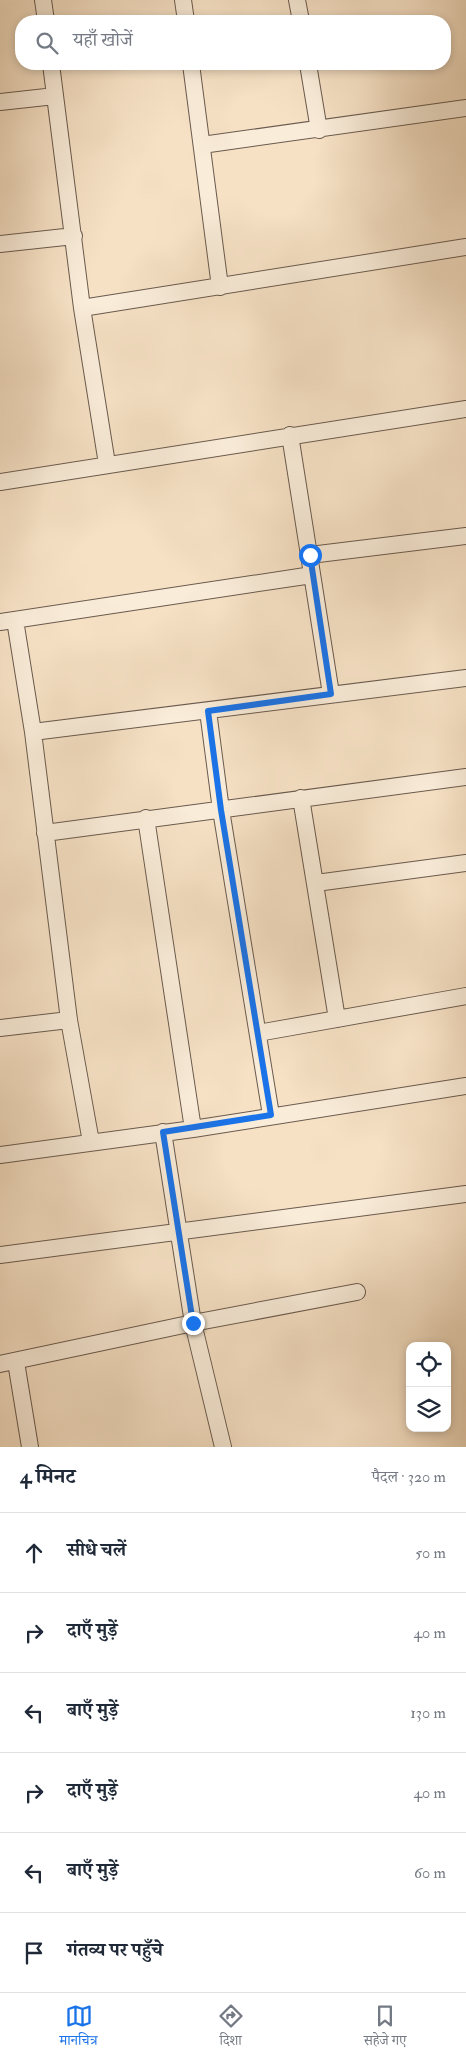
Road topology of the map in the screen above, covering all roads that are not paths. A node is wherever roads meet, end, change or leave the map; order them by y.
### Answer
1 (43, 0) edge
2 (183, 0) edge
3 (297, 0) edge
4 (45, 15) edge
5 (185, 15) edge
6 (300, 15) edge
7 (52, 70) edge
8 (192, 70) edge
9 (309, 70) edge
10 (55, 96) junction
11 (0, 102) edge
12 (466, 108) edge
13 (319, 130) junction
14 (202, 146) junction
15 (74, 236) junction
16 (0, 244) edge
17 (466, 247) edge
18 (220, 287) junction
19 (82, 308) junction
20 (466, 409) edge
21 (290, 435) junction
22 (107, 464) junction
23 (0, 482) edge
24 (466, 536) edge
25 (310, 555) junction
26 (312, 576) junction
27 (8, 621) edge
28 (466, 678) edge
29 (331, 694) junction
30 (208, 711) junction
31 (33, 732) junction
32 (466, 777) edge
33 (301, 798) junction
34 (221, 810) junction
35 (146, 818) junction
36 (45, 833) junction
37 (466, 863) edge
38 (316, 883) junction
39 (466, 996) edge
40 (337, 1019) junction
41 (70, 1020) junction
42 (0, 1028) edge
43 (258, 1033) junction
44 (466, 1086) edge
45 (271, 1115) junction
46 (193, 1129) junction
47 (163, 1132) junction
48 (91, 1142) junction
49 (0, 1156) edge
50 (466, 1194) edge
51 (179, 1231) junction
52 (0, 1255) edge
53 (357, 1292) dead end
54 (193, 1323) junction
55 (8, 1363) edge
56 (30, 1447) edge
57 (224, 1447) edge

1 - 4 street
2 - 5 street
3 - 6 street
7 - 10 street
8 - 14 street
9 - 13 street
10 - 11 street
10 - 15 street
12 - 13 street
13 - 14 street
14 - 18 street
15 - 16 street
15 - 19 street
17 - 18 street
18 - 19 street
19 - 22 street
20 - 21 street
21 - 22 street
21 - 25 street
22 - 23 street
24 - 25 street
25 - 26 street
26 - 27 street
26 - 29 street
27 - 31 street
28 - 29 street
29 - 30 street
30 - 31 street
30 - 34 street
31 - 36 street
32 - 33 street
33 - 34 street
33 - 38 street
34 - 35 street
34 - 43 street
35 - 36 street
35 - 46 street
36 - 41 street
37 - 38 street
38 - 40 street
39 - 40 street
40 - 43 street
41 - 42 street
41 - 48 street
43 - 45 street
44 - 45 street
45 - 46 street
46 - 47 street
47 - 48 street
47 - 51 street
48 - 49 street
50 - 51 street
51 - 52 street
51 - 54 street
53 - 54 street
54 - 55 street
54 - 57 street
55 - 56 street

